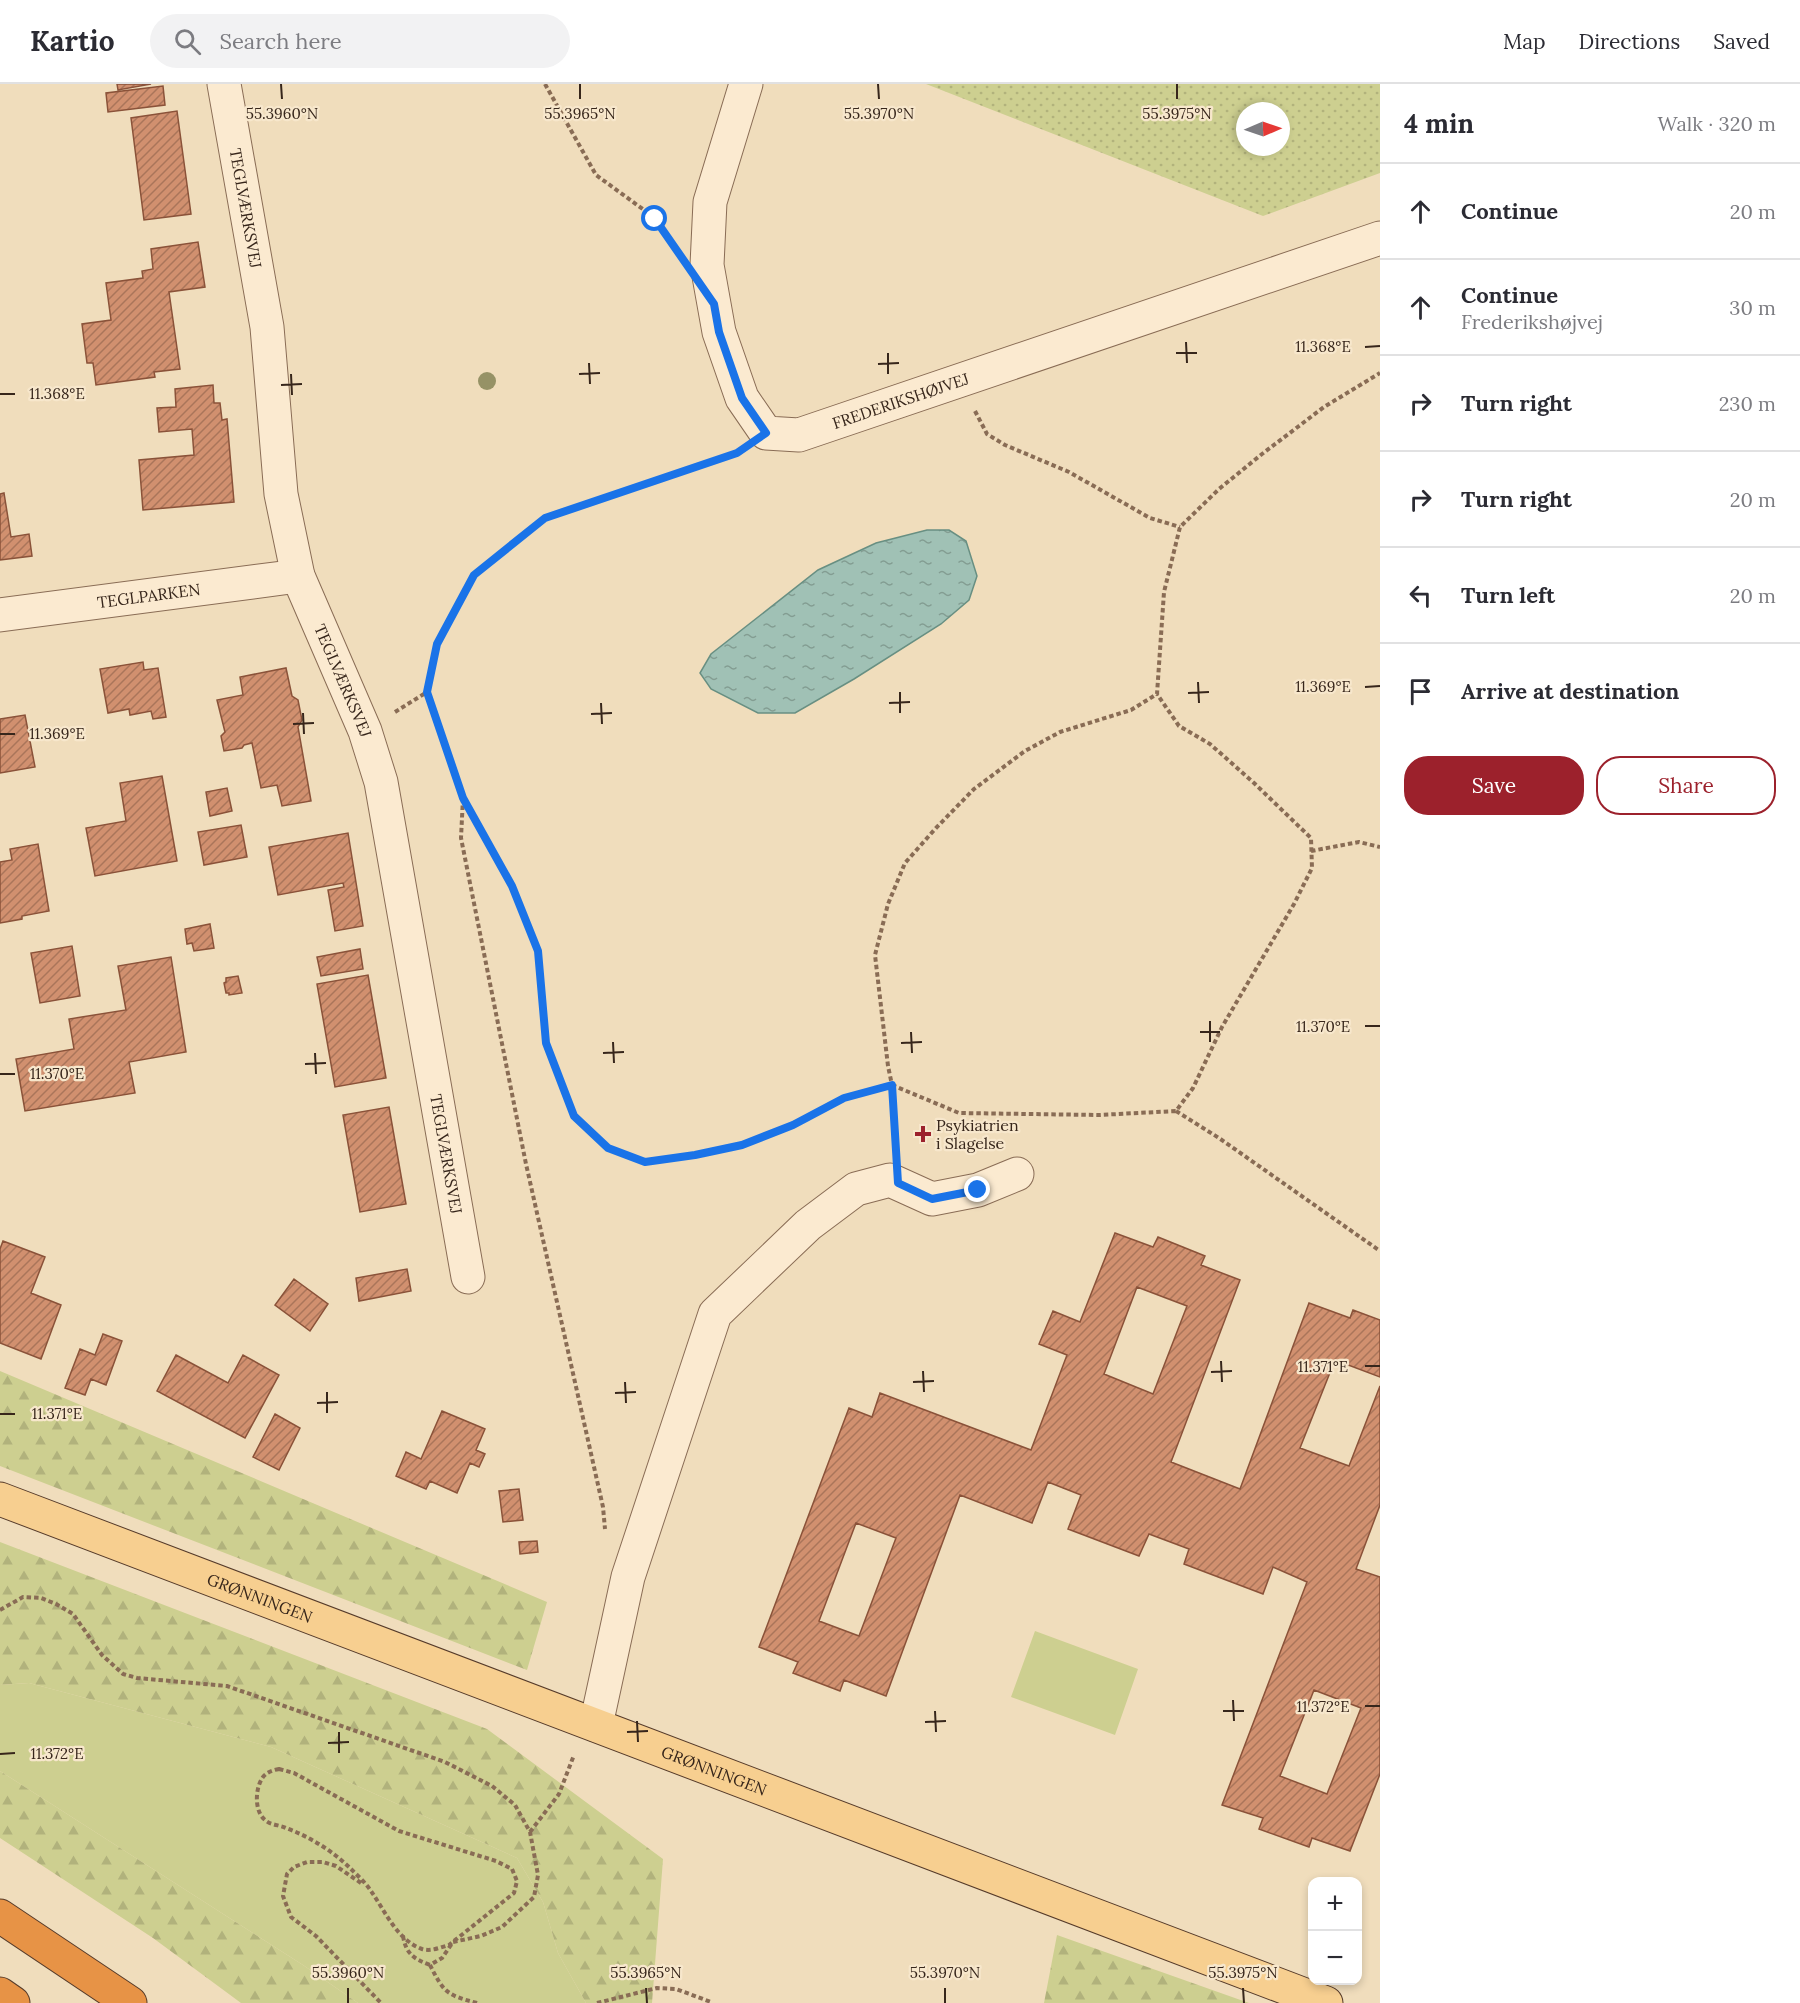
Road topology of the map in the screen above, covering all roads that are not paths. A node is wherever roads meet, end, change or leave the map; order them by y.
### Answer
1 (224, 84) edge
2 (746, 84) edge
3 (1380, 238) edge
4 (298, 576) junction
5 (0, 615) edge
6 (1017, 1174) dead end
7 (468, 1277) dead end
8 (0, 1499) edge
9 (596, 1725) junction
10 (0, 1916) edge
11 (0, 1994) edge
12 (13, 2003) edge
13 (130, 2003) edge
14 (1326, 2003) edge

1 - 4 street, TEGLVÆRKSVEJ
2 - 3 street, FREDERIKSHØJVEJ
4 - 5 street, TEGLPARKEN
4 - 7 street, TEGLVÆRKSVEJ
6 - 9 street
8 - 9 main road, GRØNNINGEN
9 - 14 main road, GRØNNINGEN
10 - 13 highway
11 - 12 highway

